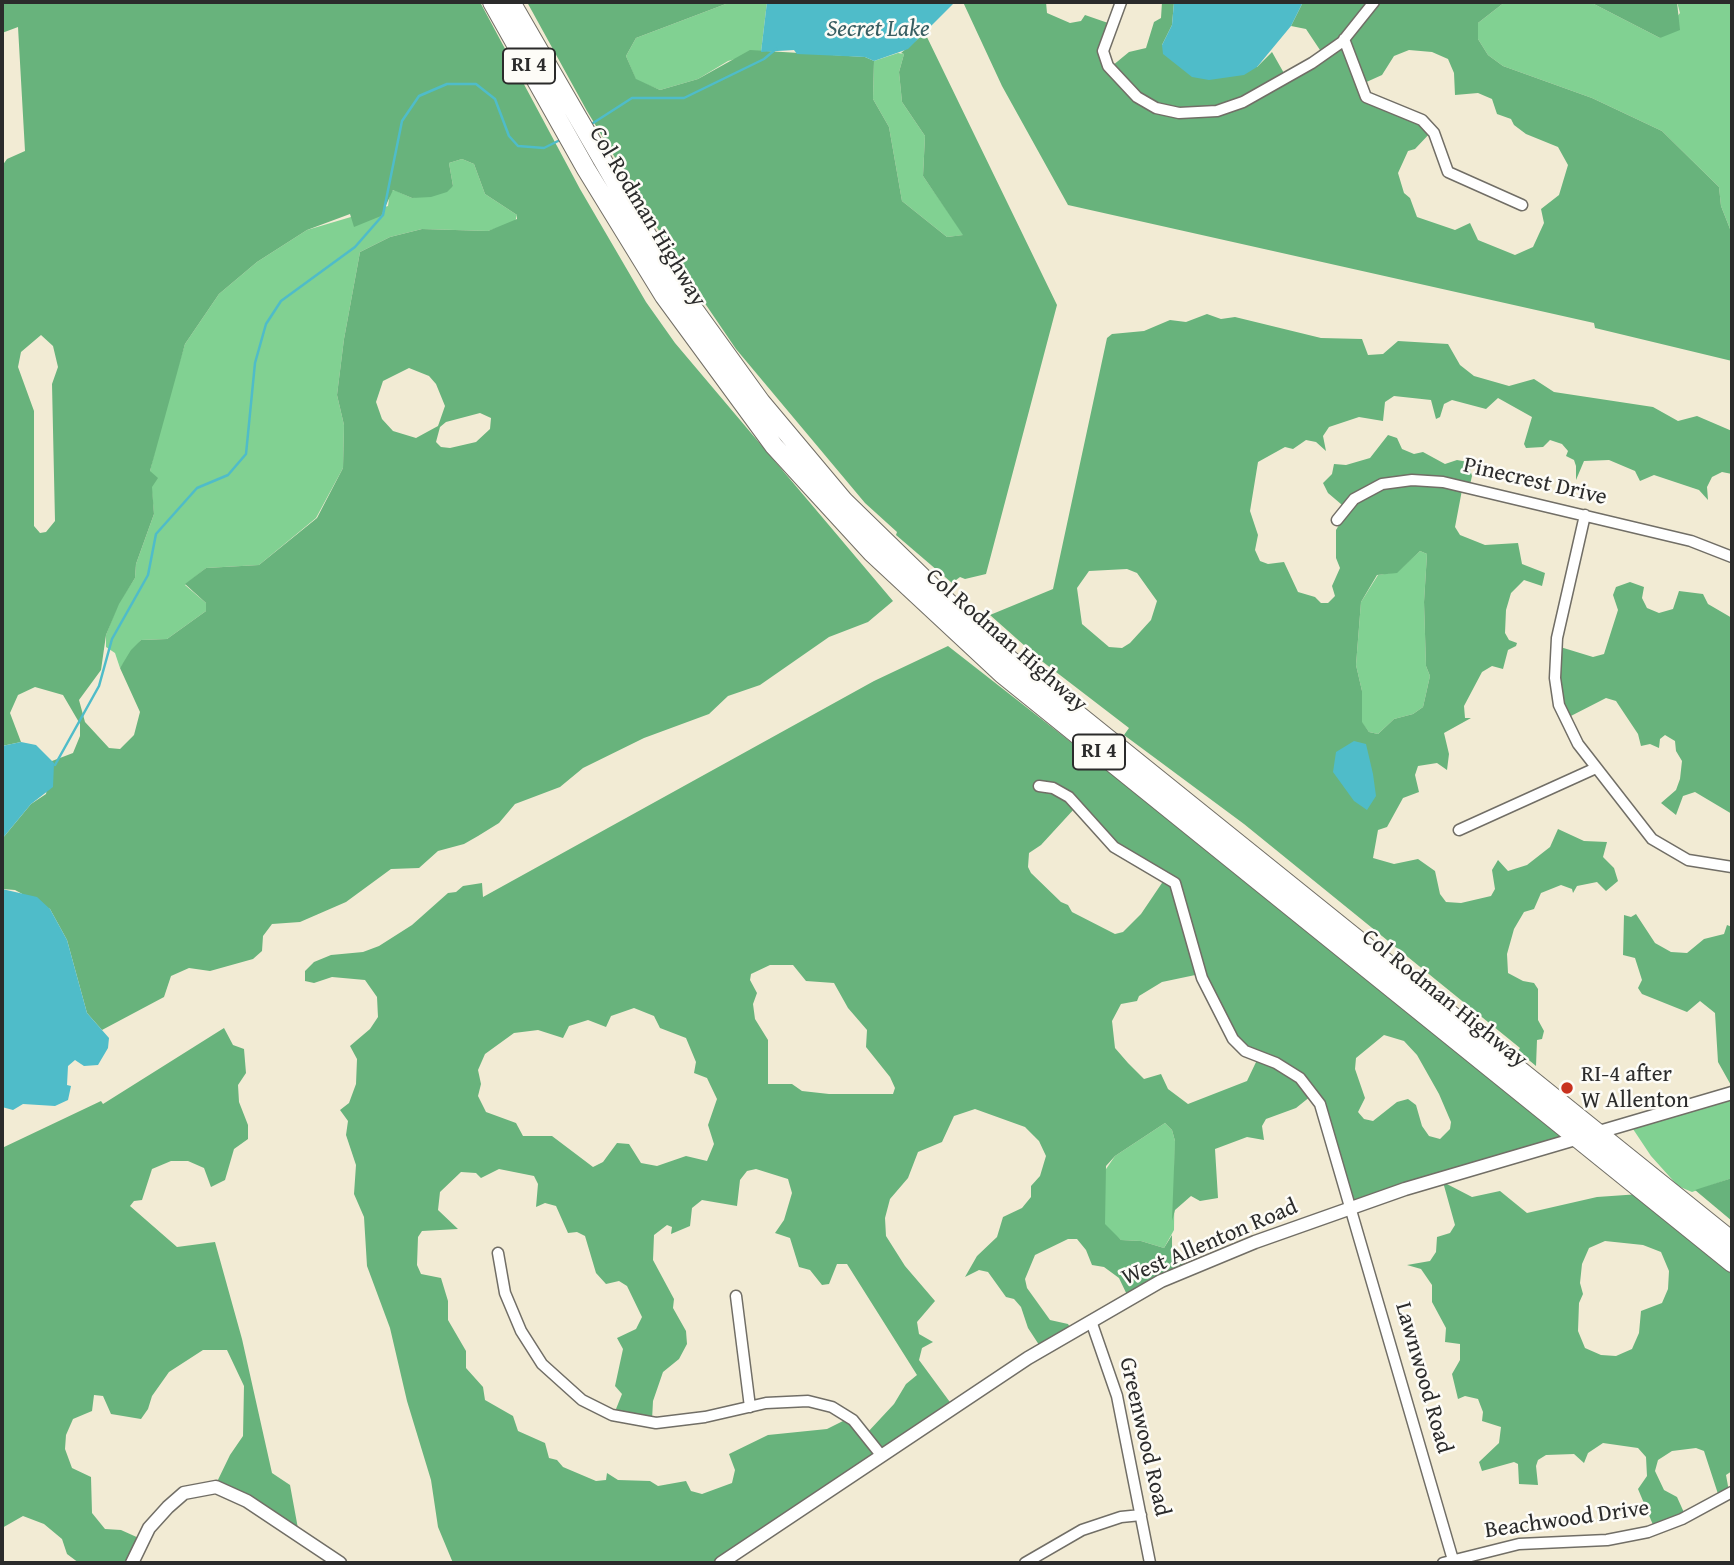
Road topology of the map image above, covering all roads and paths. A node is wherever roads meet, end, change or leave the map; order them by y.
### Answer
1 (492, 2) edge
2 (511, 2) edge
3 (1121, 2) edge
4 (1374, 2) edge
5 (1344, 39) junction
6 (576, 132) junction
7 (1522, 205) dead end
8 (1585, 515) junction
9 (1337, 520) dead end
10 (1732, 557) edge
11 (1596, 768) junction
12 (1039, 786) dead end
13 (1459, 830) dead end
14 (1732, 867) edge
15 (1732, 1093) edge
16 (1600, 1132) junction
17 (1579, 1138) junction
18 (1352, 1208) junction
19 (1732, 1241) edge
20 (498, 1252) dead end
21 (1732, 1263) edge
22 (736, 1296) dead end
23 (1091, 1321) junction
24 (750, 1407) junction
25 (881, 1455) junction
26 (1732, 1492) edge
27 (1141, 1516) junction
28 (1448, 1562) edge
29 (132, 1563) edge
30 (340, 1563) edge
31 (721, 1563) edge
32 (1025, 1563) edge
33 (1150, 1563) edge

1 - 6 highway, Col Rodman Highway / RI 4
2 - 6 highway, Col Rodman Highway / RI 4
3 - 5 street
4 - 5 street
5 - 7 street
6 - 16 highway, Col Rodman Highway / RI 4
6 - 17 highway, Col Rodman Highway / RI 4
8 - 9 street, Pinecrest Drive
8 - 10 street, Pinecrest Drive
8 - 11 street
11 - 13 street
11 - 14 street
12 - 18 street, Lawnwood Road
15 - 16 street, West Allenton Road
16 - 17 street, West Allenton Road
16 - 19 highway, Col Rodman Highway / RI 4
17 - 18 street, West Allenton Road
17 - 21 highway, Col Rodman Highway / RI 4
18 - 23 street, West Allenton Road
18 - 28 street, Lawnwood Road
20 - 24 street
22 - 24 street
23 - 25 street, West Allenton Road
23 - 27 street, Greenwood Road
24 - 25 street
25 - 31 street, West Allenton Road
26 - 28 street, Beachwood Drive
27 - 32 street
27 - 33 street, Greenwood Road
29 - 30 street

